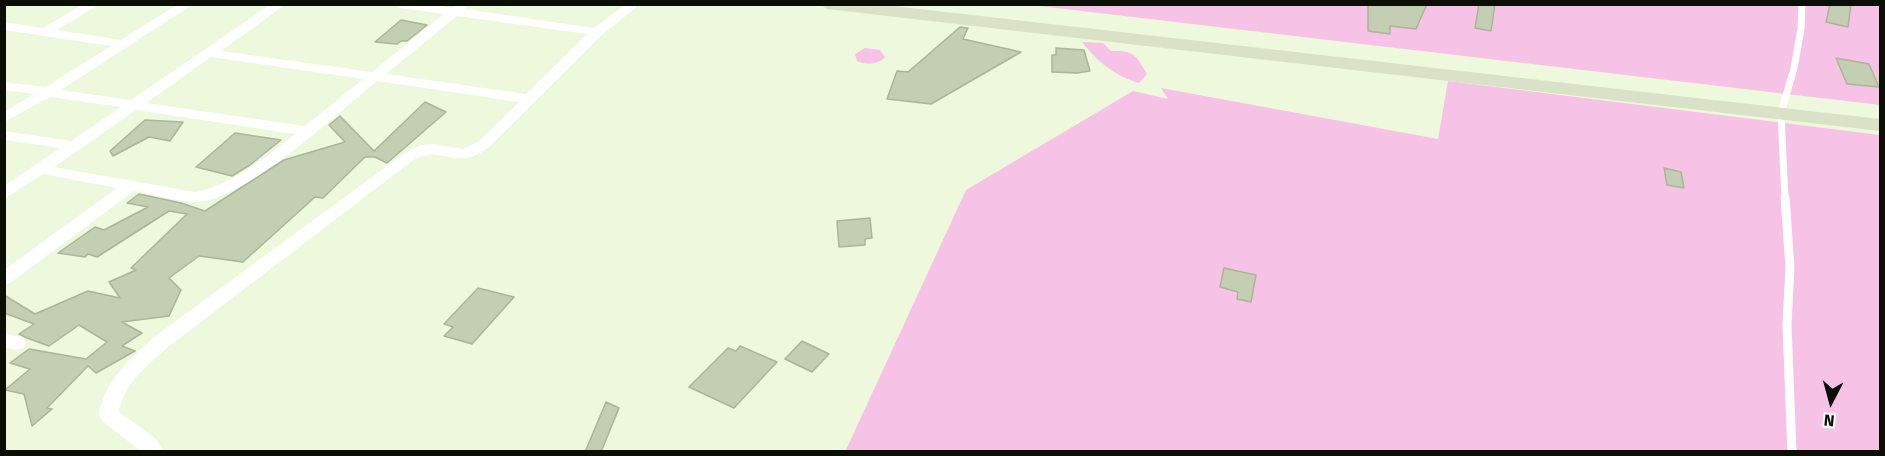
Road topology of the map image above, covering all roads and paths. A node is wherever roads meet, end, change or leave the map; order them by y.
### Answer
1 (94, 4) edge
2 (187, 4) edge
3 (280, 4) edge
4 (400, 4) edge
5 (634, 4) edge
6 (827, 4) edge
7 (1802, 4) edge
8 (459, 8) edge
9 (4, 26) edge
10 (45, 32) junction
11 (597, 32) junction
12 (123, 44) junction
13 (208, 54) junction
14 (374, 76) junction
15 (4, 86) edge
16 (48, 92) junction
17 (529, 99) junction
18 (132, 105) junction
19 (1781, 113) junction
20 (4, 118) edge
21 (1881, 124) edge
22 (307, 131) junction
23 (4, 135) edge
24 (74, 146) junction
25 (41, 169) junction
26 (130, 186) junction
27 (4, 194) edge
28 (4, 279) edge
29 (154, 452) edge
30 (1792, 452) edge

1 - 10 street
2 - 12 street
3 - 13 street
4 - 8 street
5 - 11 street
6 - 19 street
7 - 19 lane
8 - 11 street
8 - 14 street
9 - 10 street
10 - 12 street
11 - 17 street
12 - 16 street
13 - 14 street
13 - 18 street
14 - 17 street
14 - 22 street
15 - 16 street
16 - 18 street
16 - 20 street
17 - 29 street
18 - 22 street
18 - 24 street
19 - 21 street
19 - 30 lane
22 - 26 street
23 - 24 street
24 - 25 street
25 - 26 street
25 - 27 street
26 - 28 street

